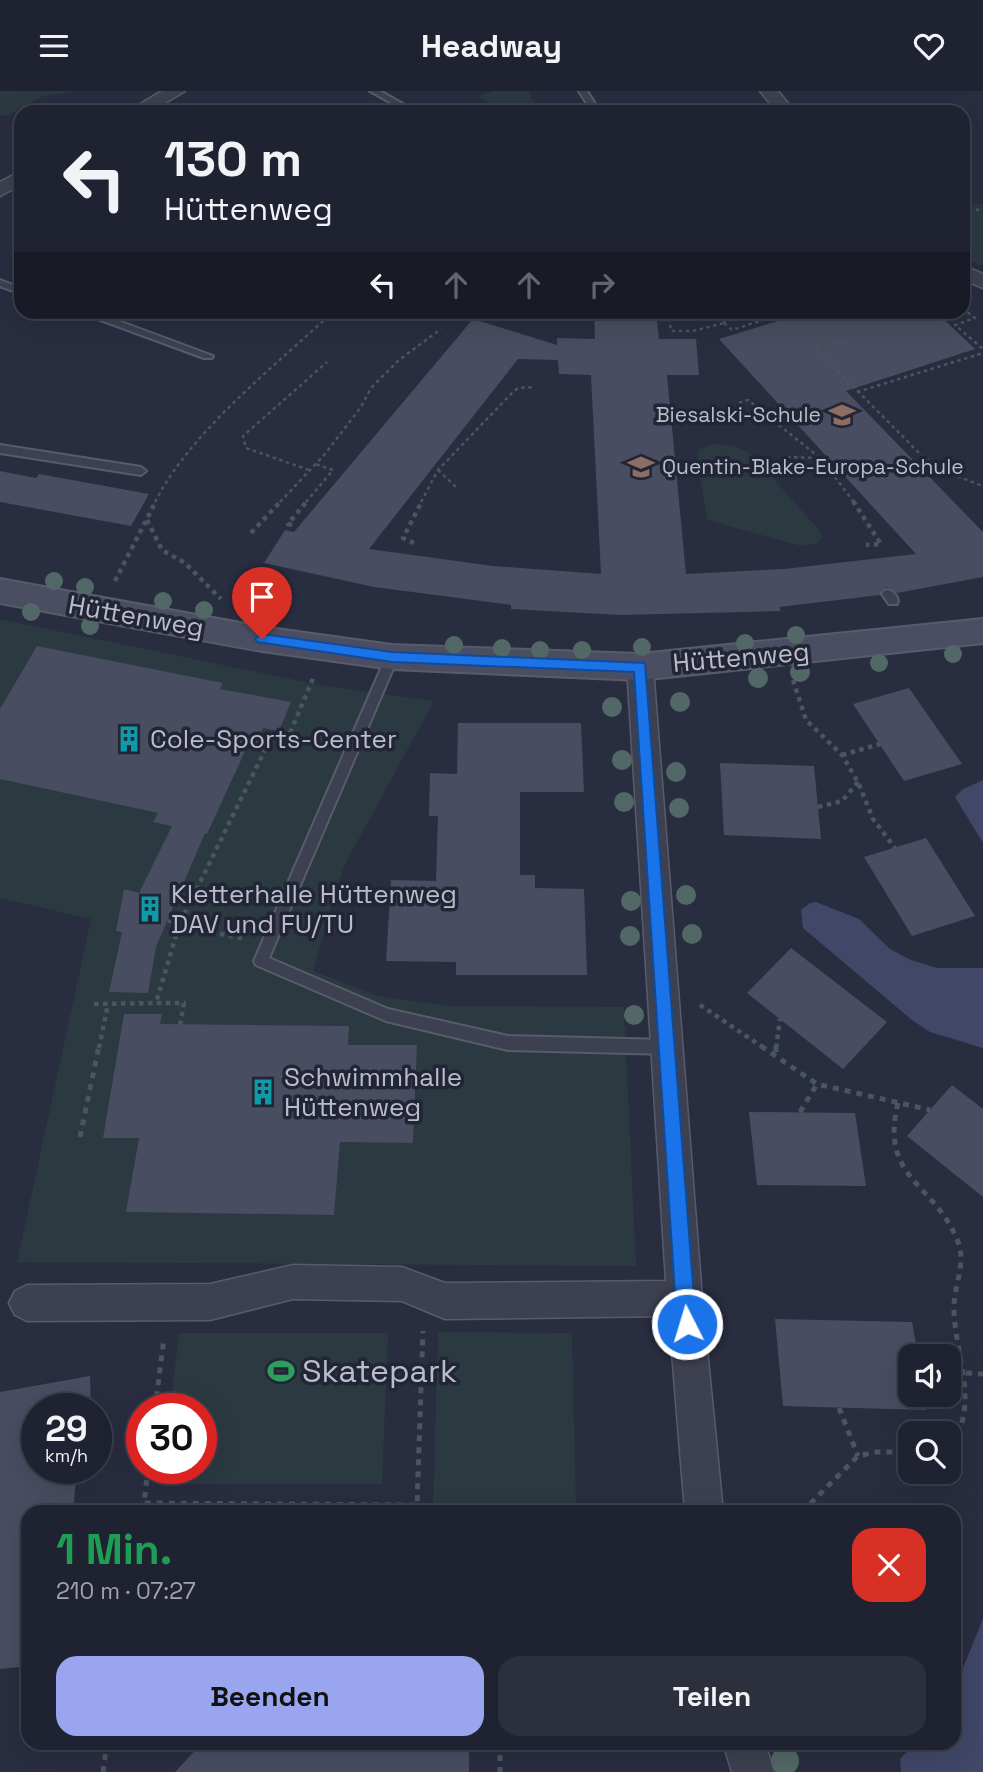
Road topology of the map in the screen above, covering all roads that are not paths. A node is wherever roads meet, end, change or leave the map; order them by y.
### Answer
1 (176, 91) edge
2 (374, 91) edge
3 (769, 91) edge
4 (149, 105) edge
5 (400, 105) edge
6 (780, 105) edge
7 (103, 319) edge
8 (208, 356) dead end
9 (0, 449) edge
10 (141, 471) dead end
11 (0, 591) edge
12 (983, 631) edge
13 (392, 657) junction
14 (640, 667) junction
15 (668, 1047) junction
16 (685, 1299) junction
17 (27, 1303) dead end
18 (703, 1505) edge
19 (746, 1750) edge
20 (753, 1772) edge

1 - 4 street
2 - 5 lane
3 - 6 street
7 - 8 lane
9 - 10 lane
11 - 13 main road, Hüttenweg
12 - 14 main road, Hüttenweg
13 - 14 main road, Hüttenweg
13 - 15 lane
14 - 15 street
15 - 16 street
16 - 17 street
16 - 18 street
19 - 20 street

